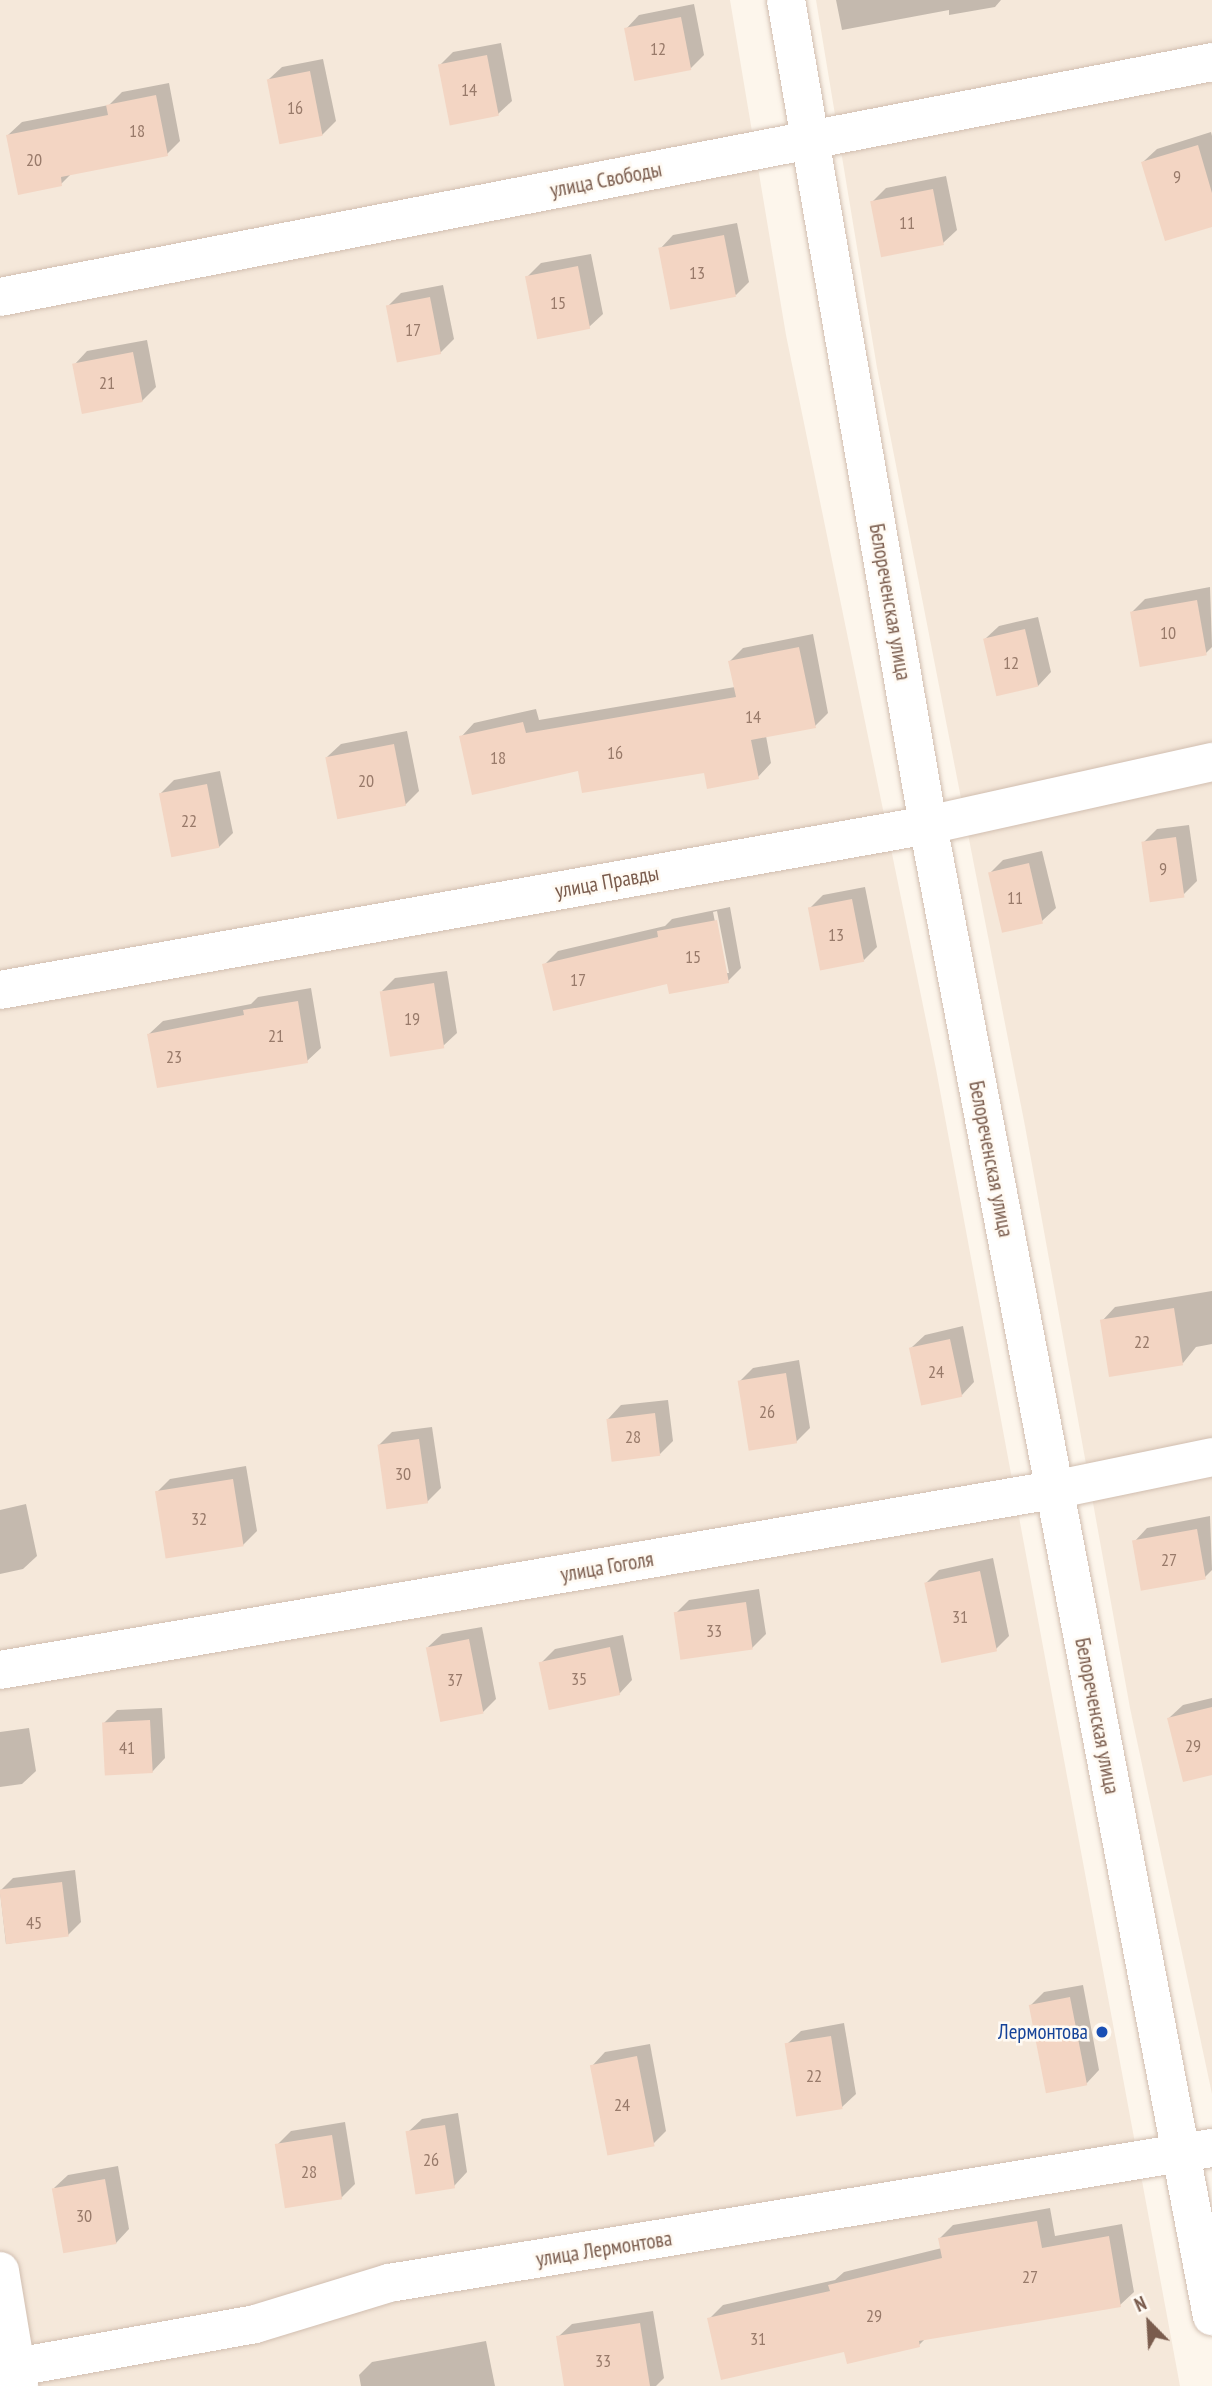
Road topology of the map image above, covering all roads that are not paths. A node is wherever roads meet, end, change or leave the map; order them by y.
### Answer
1 (786, 0) edge
2 (1212, 62) edge
3 (812, 140) junction
4 (0, 297) edge
5 (1212, 762) edge
6 (928, 825) junction
7 (0, 990) edge
8 (1212, 1458) edge
9 (1053, 1490) junction
10 (0, 1670) edge
11 (1197, 2152) edge
12 (0, 2270) edge
13 (1212, 2316) edge
14 (12, 2375) edge

1 - 3 street, Белореченская улица
2 - 3 street, улица Свободы
3 - 4 street, улица Свободы
3 - 6 street, Белореченская улица
5 - 6 street, улица Правды
6 - 7 street, улица Правды
6 - 9 street, Белореченская улица
8 - 9 street, улица Гоголя
9 - 10 street, улица Гоголя
9 - 11 street, Белореченская улица
11 - 13 street, Белореченская улица
11 - 14 street, улица Лермонтова
12 - 14 street

